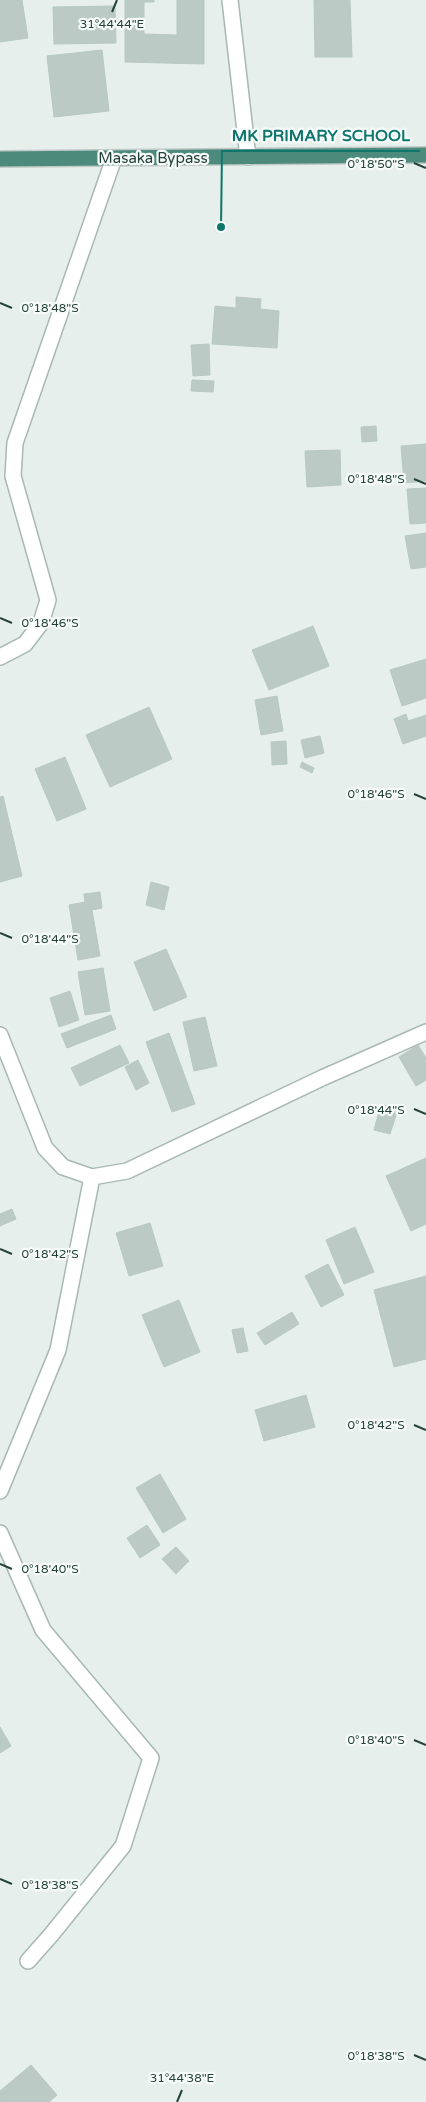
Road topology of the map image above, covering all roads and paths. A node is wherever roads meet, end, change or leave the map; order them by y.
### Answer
1 (230, 0) edge
2 (426, 155) edge
3 (248, 157) junction
4 (114, 158) junction
5 (0, 159) edge
6 (0, 657) edge
7 (426, 1032) edge
8 (0, 1035) edge
9 (92, 1177) junction
10 (0, 1492) edge
11 (0, 1533) edge
12 (28, 1961) dead end

1 - 3 street
2 - 3 highway, Masaka Bypass
3 - 4 highway, Masaka Bypass
4 - 5 highway, Masaka Bypass
4 - 6 street
7 - 9 street
8 - 9 street
9 - 10 street
11 - 12 street

